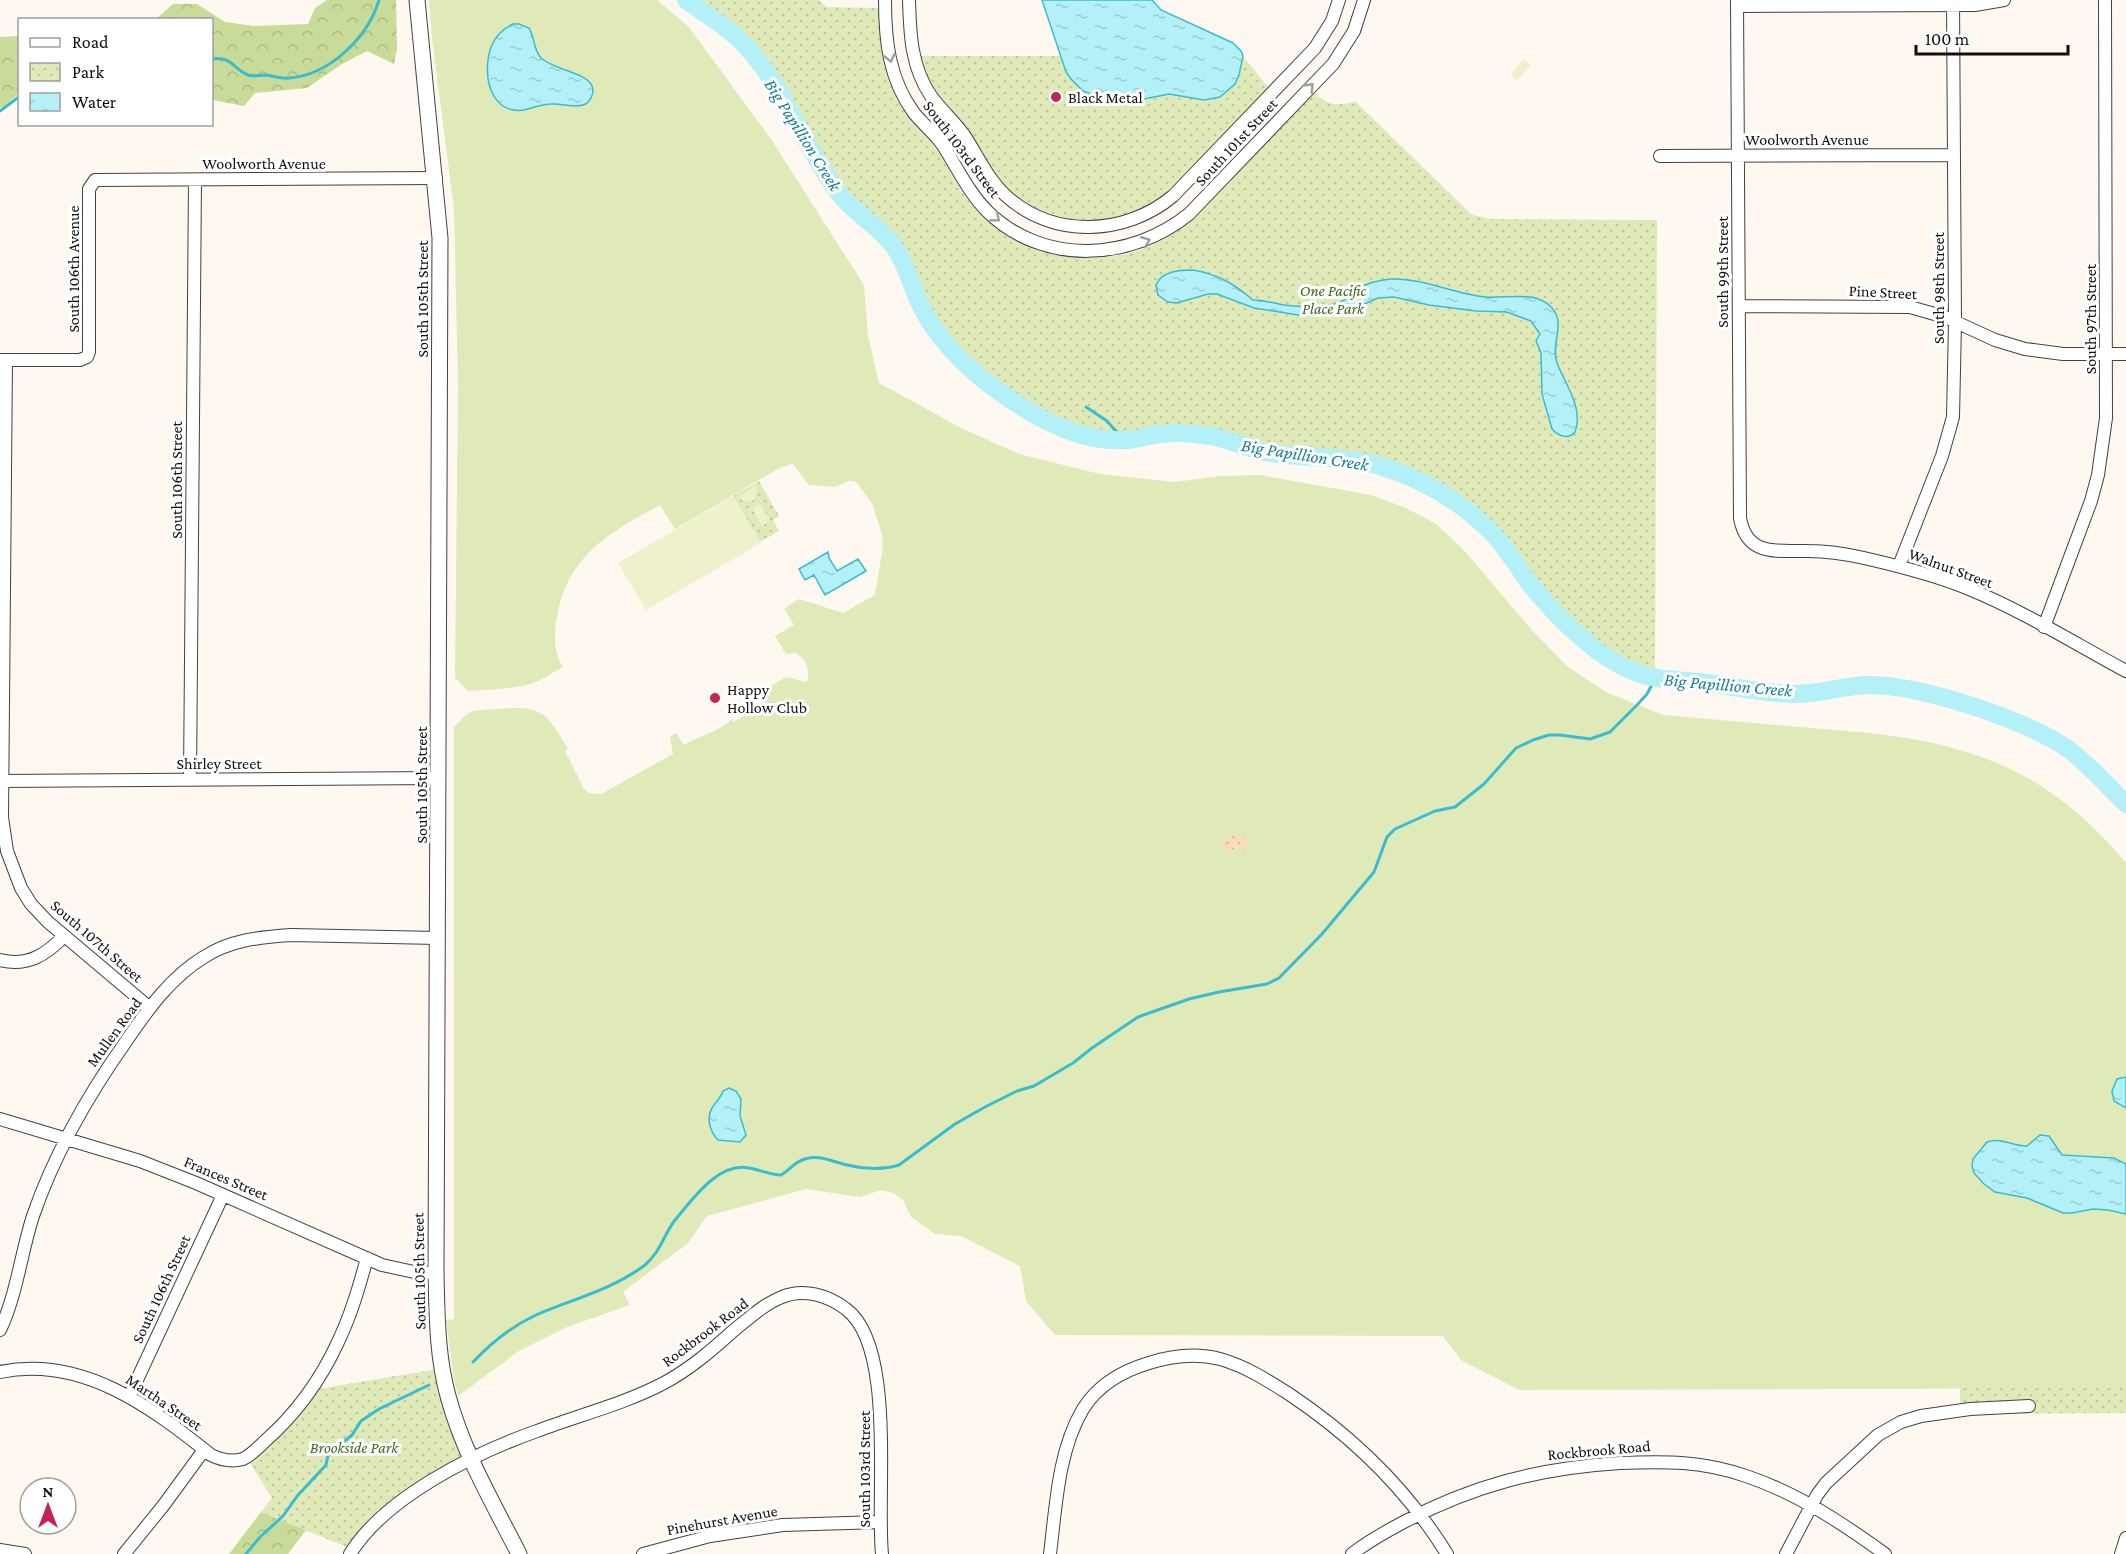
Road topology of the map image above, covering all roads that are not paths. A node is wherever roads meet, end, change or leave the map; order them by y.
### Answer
1 (417, 0) edge
2 (885, 0) edge
3 (909, 0) edge
4 (1339, 0) edge
5 (1364, 0) edge
6 (2004, 0) edge
7 (2105, 0) edge
8 (1737, 3) edge
9 (1953, 3) edge
10 (1738, 155) junction
11 (1954, 155) junction
12 (1660, 156) dead end
13 (436, 178) junction
14 (195, 180) junction
15 (93, 182) joint
16 (1088, 228) joint
17 (1089, 251) joint
18 (1739, 306) junction
19 (1955, 322) junction
20 (2107, 354) junction
21 (2126, 354) edge
22 (3, 360) edge
23 (1751, 542) joint
24 (1899, 566) junction
25 (2044, 627) junction
26 (2126, 671) edge
27 (439, 778) junction
28 (190, 780) junction
29 (2, 781) edge
30 (64, 936) junction
31 (438, 938) junction
32 (0, 960) edge
33 (150, 1008) junction
34 (0, 1119) edge
35 (66, 1138) junction
36 (223, 1195) junction
37 (367, 1258) junction
38 (436, 1273) junction
39 (0, 1330) edge
40 (0, 1372) edge
41 (878, 1384) joint
42 (129, 1396) junction
43 (2030, 1406) dead end
44 (204, 1450) junction
45 (471, 1460) junction
46 (1812, 1506) junction
47 (1419, 1514) junction
48 (880, 1522) junction
49 (2126, 1538) edge
50 (0, 1550) edge
51 (25, 1554) edge
52 (124, 1554) edge
53 (350, 1554) edge
54 (519, 1554) edge
55 (643, 1554) edge
56 (882, 1554) edge
57 (1050, 1554) edge
58 (1352, 1554) edge
59 (1447, 1554) edge
60 (1786, 1554) edge
61 (1885, 1554) edge
62 (2121, 1554) edge

1 - 13 street, South 105th Street
2 -> 17 street, South 103rd Street
3 - 16 street, South 103rd Street
4 - 16 street, South 101st Street
17 -> 5 street, South 101st Street
6 - 9 street
7 - 20 street, South 97th Street
8 - 9 street
8 - 10 street, South 99th Street
9 - 11 street, South 98th Street
10 - 11 street, Woolworth Avenue
10 - 12 street, Woolworth Avenue
10 - 18 street, South 99th Street
11 - 19 street, South 98th Street
13 - 14 street, Woolworth Avenue
13 - 27 street, South 105th Street
14 - 15 street, Woolworth Avenue
14 - 28 street, South 106th Street
15 - 22 street, South 106th Avenue
18 - 19 street, Pine Street
18 - 23 street, South 99th Street
19 - 20 street, Pine Street
19 - 24 street, South 98th Street
20 - 21 street, Pine Street
20 - 25 street, South 97th Street
22 - 29 street, South 107th Street
23 - 24 street, Walnut Street
24 - 25 street, Walnut Street
25 - 26 street, Walnut Street
27 - 28 street, Shirley Street
27 - 31 street, South 105th Street
28 - 29 street, Shirley Street
29 - 30 street, South 107th Street
30 - 32 street
30 - 33 street, South 107th Street
31 - 33 street, Mullen Road
31 - 38 street, South 105th Street
33 - 35 street, Mullen Road
34 - 35 street, Frances Street
35 - 36 street, Frances Street
35 - 39 street, Mullen Road
36 - 37 street, Frances Street
36 - 42 street, South 106th Street
37 - 38 street, Frances Street
37 - 44 street, Martha Street
38 - 45 street, South 105th Street
40 - 42 street, Martha Street
41 - 45 street, Rockbrook Road
41 - 48 street, South 103rd Street
42 - 44 street, Martha Street
43 - 46 street
44 - 52 street
45 - 53 street, Rockbrook Road
45 - 54 street, South 105th Street
46 - 47 street, Rockbrook Road
46 - 60 street
46 - 61 street, Rockbrook Road
47 - 57 street
47 - 58 street, Rockbrook Road
47 - 59 street
48 - 55 street, Pinehurst Avenue
48 - 56 street, South 103rd Street
49 - 62 street
50 - 51 street

